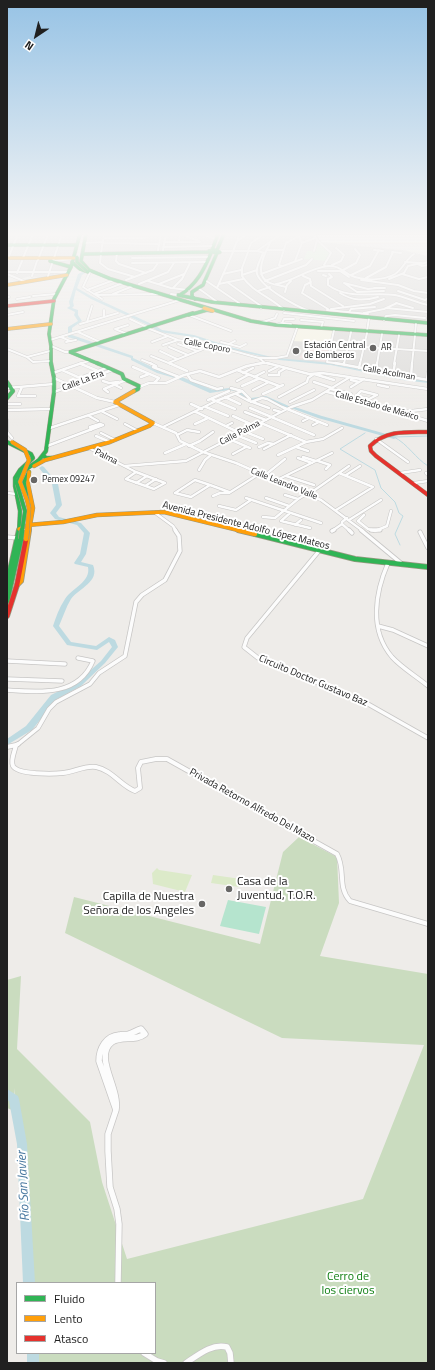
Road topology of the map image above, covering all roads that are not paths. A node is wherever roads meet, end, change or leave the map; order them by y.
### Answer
1 (25, 298) joint
2 (55, 298) edge
3 (178, 298) edge
4 (182, 298) edge
5 (182, 298) edge
6 (187, 298) edge
7 (187, 298) edge
8 (212, 298) edge
9 (232, 298) edge
10 (250, 298) edge
11 (267, 298) edge
12 (288, 298) edge
13 (310, 298) edge
14 (330, 298) edge
15 (348, 298) edge
16 (372, 298) edge
17 (405, 298) edge
18 (17, 299) dead end
19 (194, 299) junction
20 (384, 299) dead end
21 (295, 300) dead end
22 (54, 301) junction
23 (216, 303) junction
24 (337, 303) junction
25 (29, 304) junction
26 (239, 305) junction
27 (428, 305) edge
28 (7, 306) edge
29 (92, 306) dead end
30 (343, 306) junction
31 (349, 306) junction
32 (375, 307) dead end
33 (261, 308) junction
34 (304, 308) junction
35 (386, 308) junction
36 (205, 309) junction
37 (104, 310) dead end
38 (312, 310) junction
39 (331, 310) junction
40 (284, 311) junction
41 (294, 311) junction
42 (419, 311) junction
43 (23, 312) dead end
44 (349, 312) junction
45 (428, 312) edge
46 (118, 313) dead end
47 (277, 314) dead end
48 (7, 315) edge
49 (189, 315) junction
50 (320, 315) junction
51 (226, 316) junction
52 (368, 316) junction
53 (104, 317) junction
54 (425, 318) dead end
55 (294, 319) dead end
56 (130, 320) dead end
57 (384, 320) junction
58 (354, 321) dead end
59 (87, 322) junction
60 (258, 323) junction
61 (282, 323) junction
62 (416, 323) junction
63 (428, 323) edge
64 (80, 324) dead end
65 (291, 324) dead end
66 (50, 325) junction
67 (128, 325) dead end
68 (276, 325) junction
69 (96, 326) junction
70 (297, 327) junction
71 (8, 328) edge
72 (148, 328) junction
73 (321, 328) junction
74 (334, 330) junction
75 (231, 331) dead end
76 (78, 332) junction
77 (156, 332) junction
78 (351, 332) junction
79 (367, 332) junction
80 (127, 334) junction
81 (152, 334) dead end
82 (382, 334) junction
83 (399, 335) junction
84 (415, 335) junction
85 (428, 335) edge
86 (168, 336) junction
87 (60, 337) junction
88 (50, 340) junction
89 (76, 340) dead end
90 (178, 340) junction
91 (70, 341) junction
92 (235, 341) dead end
93 (66, 342) dead end
94 (152, 342) dead end
95 (221, 342) dead end
96 (96, 344) junction
97 (178, 344) dead end
98 (229, 344) junction
99 (246, 344) dead end
100 (163, 345) dead end
101 (207, 345) junction
102 (331, 345) junction
103 (236, 346) junction
104 (348, 346) junction
105 (169, 347) dead end
106 (364, 347) junction
107 (51, 348) junction
108 (380, 348) junction
109 (7, 349) edge
110 (397, 349) junction
111 (230, 350) junction
112 (413, 350) junction
113 (160, 351) dead end
114 (197, 351) junction
115 (428, 351) edge
116 (70, 352) junction
117 (188, 355) junction
118 (151, 356) dead end
119 (27, 357) junction
120 (259, 358) junction
121 (178, 359) junction
122 (50, 360) junction
123 (142, 360) dead end
124 (89, 361) junction
125 (168, 363) junction
126 (266, 363) junction
127 (81, 364) junction
128 (344, 365) junction
129 (279, 366) junction
130 (133, 367) dead end
131 (154, 367) junction
132 (159, 367) dead end
133 (106, 368) junction
134 (253, 368) dead end
135 (286, 368) junction
136 (359, 368) junction
137 (62, 370) junction
138 (112, 370) junction
139 (237, 370) junction
140 (98, 371) junction
141 (269, 371) dead end
142 (376, 371) junction
143 (187, 372) junction
144 (264, 372) dead end
145 (428, 372) edge
146 (243, 373) junction
147 (149, 374) junction
148 (315, 374) junction
149 (393, 374) junction
150 (248, 375) junction
151 (269, 375) dead end
152 (54, 376) junction
153 (141, 377) dead end
154 (254, 377) junction
155 (411, 377) junction
156 (178, 378) junction
157 (350, 378) junction
158 (258, 379) junction
159 (364, 379) junction
160 (125, 380) junction
161 (334, 380) dead end
162 (428, 380) edge
163 (103, 381) dead end
164 (237, 381) dead end
165 (202, 382) junction
166 (208, 382) dead end
167 (269, 382) junction
168 (314, 382) dead end
169 (359, 382) junction
170 (384, 382) junction
171 (154, 383) junction
172 (54, 384) junction
173 (378, 384) dead end
174 (115, 385) junction
175 (282, 385) dead end
176 (8, 386) edge
177 (71, 386) junction
178 (242, 386) dead end
179 (279, 386) junction
180 (382, 386) junction
181 (22, 387) junction
182 (140, 387) junction
183 (351, 387) dead end
184 (388, 387) dead end
185 (121, 388) dead end
186 (222, 388) dead end
187 (231, 388) dead end
188 (332, 388) junction
189 (428, 389) edge
190 (253, 390) dead end
191 (314, 390) dead end
192 (229, 391) dead end
193 (242, 391) junction
194 (54, 392) junction
195 (108, 392) dead end
196 (327, 392) junction
197 (236, 394) junction
198 (263, 394) dead end
199 (351, 394) dead end
200 (35, 396) dead end
201 (302, 396) junction
202 (7, 397) edge
203 (225, 397) junction
204 (279, 397) dead end
205 (365, 398) junction
206 (251, 400) junction
207 (312, 400) junction
208 (362, 400) junction
209 (216, 401) junction
210 (290, 402) dead end
211 (7, 404) edge
212 (20, 404) dead end
213 (117, 404) junction
214 (191, 404) dead end
215 (240, 404) dead end
216 (206, 407) junction
217 (250, 408) dead end
218 (269, 408) dead end
219 (52, 409) junction
220 (202, 409) junction
221 (235, 409) dead end
222 (287, 409) junction
223 (428, 409) edge
224 (7, 410) edge
225 (274, 410) dead end
226 (102, 411) junction
227 (196, 412) junction
228 (246, 412) dead end
229 (281, 412) junction
230 (402, 412) junction
231 (300, 414) junction
232 (89, 416) junction
233 (228, 416) dead end
234 (233, 416) dead end
235 (272, 417) junction
236 (293, 417) dead end
237 (208, 418) junction
238 (309, 418) junction
239 (7, 420) edge
240 (117, 420) dead end
241 (266, 420) junction
242 (98, 421) dead end
243 (303, 421) dead end
244 (428, 421) edge
245 (153, 422) junction
246 (319, 422) junction
247 (232, 423) dead end
248 (261, 423) junction
249 (125, 424) dead end
250 (195, 424) dead end
251 (313, 425) dead end
252 (226, 426) junction
253 (255, 426) junction
254 (163, 427) junction
255 (50, 428) junction
256 (342, 428) dead end
257 (323, 429) dead end
258 (91, 430) dead end
259 (138, 431) junction
260 (198, 432) dead end
261 (213, 432) dead end
262 (242, 432) junction
263 (428, 432) edge
264 (101, 433) dead end
265 (177, 435) junction
266 (236, 435) junction
267 (314, 435) dead end
268 (96, 436) dead end
269 (291, 436) junction
270 (228, 439) junction
271 (263, 439) dead end
272 (376, 439) junction
273 (10, 440) edge
274 (112, 441) junction
275 (306, 442) junction
276 (256, 443) dead end
277 (186, 444) junction
278 (274, 444) junction
279 (49, 445) junction
280 (189, 446) junction
281 (296, 446) junction
282 (246, 447) junction
283 (259, 447) dead end
284 (89, 448) junction
285 (250, 448) dead end
286 (264, 449) dead end
287 (308, 451) dead end
288 (203, 452) junction
289 (165, 453) dead end
290 (332, 453) dead end
291 (233, 454) dead end
292 (211, 455) junction
293 (278, 455) dead end
294 (44, 456) junction
295 (303, 457) dead end
296 (52, 458) junction
297 (298, 458) dead end
298 (285, 459) dead end
299 (317, 461) junction
300 (408, 462) dead end
301 (312, 463) junction
302 (326, 464) junction
303 (30, 466) junction
304 (124, 466) junction
305 (349, 466) dead end
306 (360, 466) dead end
307 (321, 467) dead end
308 (326, 469) dead end
309 (199, 470) dead end
310 (420, 470) dead end
311 (136, 472) junction
312 (339, 473) junction
313 (400, 473) junction
314 (259, 474) junction
315 (346, 475) junction
316 (147, 476) junction
317 (264, 476) junction
318 (286, 476) junction
319 (156, 479) junction
320 (277, 480) junction
321 (428, 481) edge
322 (16, 482) junction
323 (136, 483) junction
324 (414, 483) junction
325 (210, 485) junction
326 (314, 485) dead end
327 (145, 486) junction
328 (229, 491) junction
329 (7, 493) edge
330 (16, 494) junction
331 (309, 494) junction
332 (285, 495) dead end
333 (428, 495) edge
334 (213, 496) dead end
335 (246, 498) dead end
336 (266, 498) dead end
337 (298, 499) junction
338 (27, 500) junction
339 (251, 500) junction
340 (381, 500) dead end
341 (219, 506) dead end
342 (289, 506) junction
343 (33, 508) junction
344 (20, 510) junction
345 (284, 510) junction
346 (336, 510) junction
347 (392, 511) dead end
348 (155, 513) junction
349 (290, 513) junction
350 (364, 515) dead end
351 (263, 517) dead end
352 (20, 518) junction
353 (320, 518) dead end
354 (348, 519) junction
355 (301, 520) dead end
356 (71, 521) junction
357 (316, 521) junction
358 (321, 523) dead end
359 (32, 524) junction
360 (342, 524) junction
361 (40, 525) junction
362 (295, 525) junction
363 (363, 525) junction
364 (358, 527) junction
365 (310, 528) dead end
366 (19, 529) junction
367 (332, 531) dead end
368 (420, 532) dead end
369 (352, 533) dead end
370 (7, 537) edge
371 (24, 537) junction
372 (428, 548) edge
373 (319, 552) junction
374 (387, 564) junction
375 (403, 565) junction
376 (428, 568) edge
377 (7, 584) edge
378 (7, 599) edge
379 (7, 616) edge
380 (378, 626) junction
381 (428, 646) edge
382 (78, 658) dead end
383 (7, 661) edge
384 (65, 664) dead end
385 (7, 679) edge
386 (62, 681) dead end
387 (428, 686) edge
388 (7, 690) edge
389 (428, 738) edge
390 (16, 745) junction
391 (7, 747) edge
392 (428, 924) edge
393 (116, 1110) junction
394 (118, 1282) edge
395 (146, 1354) edge
396 (164, 1363) edge
397 (186, 1363) edge
398 (231, 1363) edge

1 - 18 street
1 - 25 street
2 - 22 main road
3 - 69 street
4 - 36 main road
5 - 60 main road
6 - 19 main road
7 - 19 main road
8 - 23 street
9 - 26 street
10 - 33 street
11 - 40 street
12 - 34 street
13 - 39 street
14 - 24 street
15 - 16 street
17 - 27 street
19 - 23 main road
20 - 31 street
21 - 38 street
22 - 25 main road
22 - 66 main road
23 - 26 main road
24 - 30 street
24 - 31 street
25 - 28 main road
26 - 33 main road
29 - 59 street
30 - 31 street
30 - 39 street
32 - 44 street
33 - 40 main road
34 - 38 street
34 - 41 street
35 - 42 street
35 - 42 street
35 - 52 street
36 - 49 main road
36 - 51 main road, bridge
37 - 53 street
38 - 50 street
39 - 44 street
40 - 41 main road
40 - 50 street
41 - 50 main road
42 - 45 street
43 - 48 street
44 - 52 street
46 - 53 street
47 - 60 street
49 - 51 main road
49 - 72 main road
49 - 75 street
50 - 52 main road
50 - 58 street
51 - 70 main road
52 - 57 main road
52 - 79 street
53 - 59 street
54 - 57 street
55 - 61 street
56 - 72 street, Calle Coporo
57 - 62 main road
59 - 64 street
59 - 69 street
60 - 68 main road
61 - 65 street
61 - 68 street
62 - 63 main road
62 - 84 street
66 - 71 main road
66 - 88 main road
67 - 80 street
68 - 70 main road
69 - 76 street
70 - 73 main road
70 - 73 street
70 - 74 main road
70 - 120 street
72 - 77 street, Calle Coporo
72 - 80 main road
73 - 74 main road
74 - 78 main road
74 - 79 main road
74 - 102 street
76 - 87 street
76 - 96 street
77 - 81 street
77 - 86 street, Calle Coporo
78 - 79 main road
78 - 104 street
79 - 82 main road
79 - 84 main road
79 - 106 street
80 - 96 main road
82 - 83 main road
82 - 108 street
83 - 84 main road
83 - 110 street
84 - 85 main road
84 - 112 street
86 - 90 street, Calle Coporo
86 - 94 street
87 - 88 street
87 - 91 street
88 - 107 main road
89 - 91 street
90 - 100 street
90 - 101 street, Calle Coporo
91 - 93 street
92 - 98 street
95 - 98 street
96 - 116 main road
97 - 114 street
98 - 103 street
99 - 103 street
101 - 111 street, Calle Coporo
101 - 114 street
102 - 104 street
102 - 128 street, Calle Acolman
103 - 111 street
104 - 106 street
104 - 128 street
105 - 117 street
106 - 108 street
106 - 136 street
107 - 116 street
107 - 119 street
107 - 122 main road
108 - 110 street
108 - 142 street
109 - 119 street
110 - 112 street
110 - 149 street
111 - 120 street, Calle Coporo
112 - 115 street
112 - 155 street
113 - 121 street
114 - 117 street
116 - 124 main road
117 - 121 street
118 - 125 street
119 - 122 street
120 - 126 street, Calle Coporo
121 - 125 street
122 - 152 main road
123 - 131 street
124 - 127 street
124 - 133 main road
125 - 143 street
126 - 129 street, Calle Coporo
126 - 139 street, Calle Coporo
127 - 137 street
127 - 140 street
128 - 136 street, Calle Acolman
129 - 135 street, Calle Coporo
129 - 141 street
130 - 147 street
131 - 132 street
131 - 156 street
133 - 138 main road
133 - 140 street
134 - 146 street
135 - 148 street, Calle Coporo
135 - 151 street
136 - 142 street, Calle Acolman
137 - 140 street
137 - 152 street
138 - 160 main road
138 - 177 street, Calle La Era
139 - 143 street, Calle Coporo
139 - 146 street
142 - 149 street, Calle Acolman
143 - 156 street, Calle Coporo
143 - 165 street
144 - 154 street
145 - 162 street
146 - 150 street
147 - 153 street
147 - 171 street
148 - 157 street, Calle Coporo
148 - 161 street
148 - 204 street
149 - 155 street, Calle Acolman
150 - 154 street
150 - 164 street
152 - 172 main road
152 - 177 street
154 - 158 street
155 - 162 street, Calle Acolman
156 - 171 street, Calle Coporo
157 - 159 street, Calle Coporo
157 - 169 street
157 - 188 street, Calle Palma
158 - 167 street
158 - 178 street
159 - 169 street
159 - 170 street, Calle Coporo
160 - 163 street
160 - 174 street
160 - 182 main road
165 - 166 street
165 - 186 street
167 - 179 street
167 - 190 street
168 - 188 street
169 - 183 street
170 - 180 street
170 - 189 street, Calle Coporo
171 - 182 street, Calle Coporo
172 - 181 street
172 - 194 main road
173 - 180 street
174 - 185 street
174 - 195 street
175 - 179 street
176 - 181 street
176 - 202 main road
177 - 194 street, Calle La Era
177 - 213 street
179 - 198 street
180 - 184 street
181 - 200 street
182 - 213 main road
187 - 193 street
188 - 196 street, Calle Palma
188 - 199 street
191 - 201 street
192 - 209 street
193 - 197 street
193 - 206 street
194 - 219 main road
196 - 207 street, Calle Palma
196 - 208 street, Calle Estado de México
197 - 203 street
197 - 206 street
201 - 207 street
201 - 210 street
203 - 209 street
203 - 215 street
205 - 205 street
205 - 208 street
206 - 218 street
206 - 222 street
207 - 222 street, Calle Palma
208 - 230 street, Calle Estado de México
209 - 216 street
209 - 221 street
211 - 212 street
213 - 226 street
213 - 245 main road
214 - 220 street
216 - 220 street
216 - 233 street
217 - 235 street
219 - 224 street
219 - 255 main road
220 - 227 street
222 - 229 street, Calle Palma
222 - 231 street
223 - 230 street
225 - 229 street
226 - 232 street
226 - 240 street
227 - 237 street
227 - 254 street
228 - 241 street
229 - 235 street, Calle Palma
230 - 244 street, Calle Estado de México
231 - 236 street
231 - 238 street
232 - 242 street
232 - 255 street
234 - 253 street
235 - 241 street, Calle Palma
235 - 267 street
237 - 250 street
237 - 252 street
238 - 243 street
238 - 246 street
239 - 273 street
241 - 248 street, Calle Palma
245 - 254 street, Calle Leandro Valle
245 - 259 main road
246 - 251 street
246 - 257 street
247 - 252 street
248 - 253 street, Calle Palma
248 - 269 street
249 - 259 street
252 - 262 street
253 - 262 street, Calle Palma
254 - 265 street, Calle Leandro Valle
255 - 279 main road
256 - 275 street
258 - 279 street
259 - 274 main road
260 - 265 street
261 - 280 street
262 - 266 street, Calle Palma
262 - 271 street
263 - 272 main road
264 - 274 street
265 - 277 street, Calle Leandro Valle
266 - 270 street, Calle Palma
266 - 276 street
268 - 274 street
269 - 275 street
269 - 278 street
270 - 282 street
270 - 288 street, Calle Palma
272 - 300 street
272 - 313 main road
273 - 303 main road
273 - 338 main road, bridge
274 - 284 main road
275 - 281 street
277 - 280 street, Calle Leandro Valle
277 - 289 street
278 - 283 street
278 - 286 street
279 - 294 main road
280 - 288 street, Calle Leandro Valle
281 - 287 street
281 - 293 street
282 - 285 street
282 - 291 street
284 - 296 main road
284 - 304 street, Palma
288 - 292 street, Calle Leandro Valle
288 - 304 street, Calle Palma
290 - 299 street
292 - 309 street
292 - 314 street, Calle Leandro Valle
294 - 296 main road
294 - 303 main road
295 - 299 street
296 - 303 main road
297 - 301 street
298 - 317 street
299 - 301 street
299 - 302 street
301 - 318 street
302 - 307 street
302 - 308 street
303 - 322 main road
303 - 338 main road, bridge
303 - 343 main road
304 - 311 street, Palma
305 - 312 street
306 - 315 street
310 - 313 street
311 - 316 street, Palma
311 - 323 street
312 - 315 street
312 - 331 street
313 - 324 main road
314 - 317 street, Calle Leandro Valle
314 - 328 street
315 - 346 street
316 - 319 street, Palma
316 - 323 street
317 - 320 street, Calle Leandro Valle
318 - 320 street
318 - 326 street
319 - 327 street
319 - 327 street
320 - 331 street, Calle Leandro Valle
321 - 324 street
322 - 330 main road
322 - 371 main road, bridge
323 - 327 street
324 - 333 main road
325 - 325 street
325 - 328 street
328 - 334 street
329 - 330 street
330 - 344 main road
331 - 337 street
331 - 346 street, Calle Leandro Valle
332 - 337 street
335 - 339 street
336 - 342 street
337 - 342 street
338 - 371 main road, bridge
339 - 341 street
339 - 345 street
340 - 354 street
342 - 345 street
343 - 344 main road
343 - 359 main road
344 - 352 main road
345 - 349 street
345 - 351 street
346 - 354 street, Calle Leandro Valle
347 - 363 street
348 - 356 main road, Avenida Presidente Adolfo López Mateos
348 - 373 main road, Avenida Presidente Adolfo López Mateos
348 - 390 street
349 - 357 street
349 - 362 street
350 - 363 street
352 - 359 main road
352 - 366 main road
353 - 357 street
354 - 360 street
354 - 364 street, Calle Leandro Valle
355 - 362 street
356 - 359 main road, Avenida Presidente Adolfo López Mateos
356 - 361 main road, Avenida Presidente Adolfo López Mateos
357 - 358 street
359 - 361 main road, Avenida Presidente Adolfo López Mateos
359 - 366 main road
359 - 371 main road
360 - 367 street
360 - 369 street
361 - 371 main road
362 - 365 street
363 - 364 street
364 - 375 street, Calle Leandro Valle
366 - 371 main road
368 - 372 street
370 - 371 street
371 - 377 main road
371 - 378 main road
371 - 379 main road
373 - 374 main road, Avenida Presidente Adolfo López Mateos
373 - 389 street, Circuito Doctor Gustavo Baz
374 - 375 main road, Avenida Presidente Adolfo López Mateos
374 - 380 street
375 - 376 main road, Avenida Presidente Adolfo López Mateos
380 - 381 street
380 - 387 street
382 - 388 street
383 - 384 street
385 - 386 street
390 - 391 street
390 - 392 street, Privada Retorno Alfredo Del Mazo
393 - 393 street
393 - 394 street
395 - 396 street
397 - 398 street

